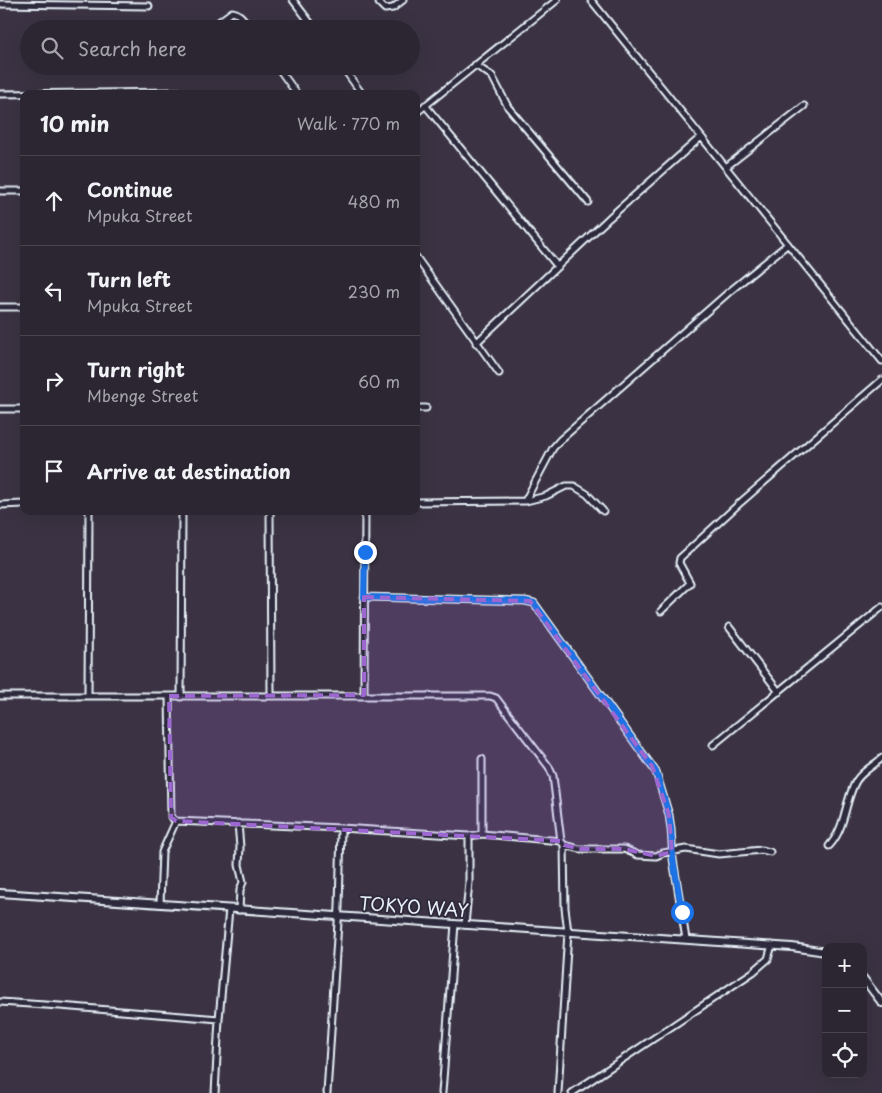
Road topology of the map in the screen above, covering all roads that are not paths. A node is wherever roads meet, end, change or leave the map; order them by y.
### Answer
1 (294, 0) edge
2 (403, 0) edge
3 (557, 0) edge
4 (591, 0) edge
5 (0, 4) edge
6 (379, 4) dead end
7 (149, 6) dead end
8 (221, 20) edge
9 (243, 20) edge
10 (308, 20) edge
11 (475, 65) junction
12 (283, 75) edge
13 (348, 75) edge
14 (294, 90) edge
15 (359, 90) edge
16 (0, 94) edge
17 (20, 94) edge
18 (425, 105) junction
19 (804, 106) dead end
20 (420, 109) edge
21 (701, 137) junction
22 (726, 167) junction
23 (0, 191) edge
24 (20, 191) edge
25 (588, 202) dead end
26 (788, 244) junction
27 (420, 263) edge
28 (558, 267) junction
29 (0, 307) edge
30 (20, 307) edge
31 (476, 343) junction
32 (882, 361) edge
33 (499, 373) dead end
34 (882, 380) edge
35 (0, 408) edge
36 (420, 408) edge
37 (426, 408) dead end
38 (20, 409) edge
39 (525, 501) junction
40 (420, 502) edge
41 (20, 504) edge
42 (0, 505) edge
43 (603, 512) dead end
44 (89, 515) edge
45 (182, 515) edge
46 (270, 515) edge
47 (365, 515) edge
48 (364, 597) junction
49 (882, 607) edge
50 (661, 611) dead end
51 (729, 627) dead end
52 (779, 692) junction
53 (364, 695) junction
54 (0, 696) edge
55 (88, 696) junction
56 (170, 696) junction
57 (271, 696) junction
58 (180, 697) junction
59 (713, 745) dead end
60 (882, 758) edge
61 (482, 759) dead end
62 (176, 821) junction
63 (238, 823) junction
64 (341, 828) junction
65 (482, 834) junction
66 (469, 836) junction
67 (563, 843) junction
68 (829, 846) dead end
69 (672, 852) junction
70 (770, 852) dead end
71 (0, 894) edge
72 (160, 904) junction
73 (229, 909) junction
74 (239, 910) junction
75 (338, 917) junction
76 (456, 924) junction
77 (465, 925) junction
78 (568, 932) junction
79 (686, 940) junction
80 (772, 945) junction
81 (822, 951) edge
82 (867, 983) edge
83 (0, 1002) edge
84 (882, 1003) edge
85 (219, 1019) junction
86 (214, 1093) edge
87 (327, 1093) edge
88 (442, 1093) edge
89 (558, 1093) edge
90 (572, 1093) edge

1 - 10 street
2 - 6 street
3 - 11 street
4 - 21 street
5 - 7 street
8 - 9 street
11 - 18 street
11 - 25 street
12 - 14 street
13 - 15 street
16 - 17 street
18 - 20 street
18 - 28 street
19 - 22 street
21 - 22 street
21 - 28 street
22 - 26 street
23 - 24 street
26 - 32 street
26 - 39 street
27 - 31 street
28 - 31 street
29 - 30 street
31 - 33 street
34 - 50 street
35 - 38 street
36 - 37 street
39 - 40 street
39 - 43 street
41 - 42 street
44 - 55 street
45 - 58 street
46 - 57 street
47 - 48 street
48 - 53 street
48 - 69 street
49 - 52 street
51 - 52 street
52 - 59 street
53 - 57 street
53 - 67 street
54 - 55 street
55 - 56 street
56 - 58 street
56 - 62 street
57 - 58 street
60 - 68 street
61 - 65 street
62 - 63 street
62 - 72 street
63 - 64 street
63 - 74 street
64 - 66 street
64 - 75 street
65 - 66 street
65 - 67 street
66 - 77 street
67 - 69 street
67 - 78 street
69 - 70 street
69 - 79 street
71 - 72 street, TOKYO WAY
72 - 73 street, TOKYO WAY
73 - 74 street, TOKYO WAY
73 - 85 street
74 - 75 street, TOKYO WAY
75 - 76 street, TOKYO WAY
75 - 87 street
76 - 77 street, TOKYO WAY
76 - 88 street
77 - 78 street, TOKYO WAY
78 - 79 street, TOKYO WAY
78 - 89 street
79 - 80 street, TOKYO WAY
80 - 81 street, TOKYO WAY
80 - 90 street
82 - 84 street
83 - 85 street
85 - 86 street

